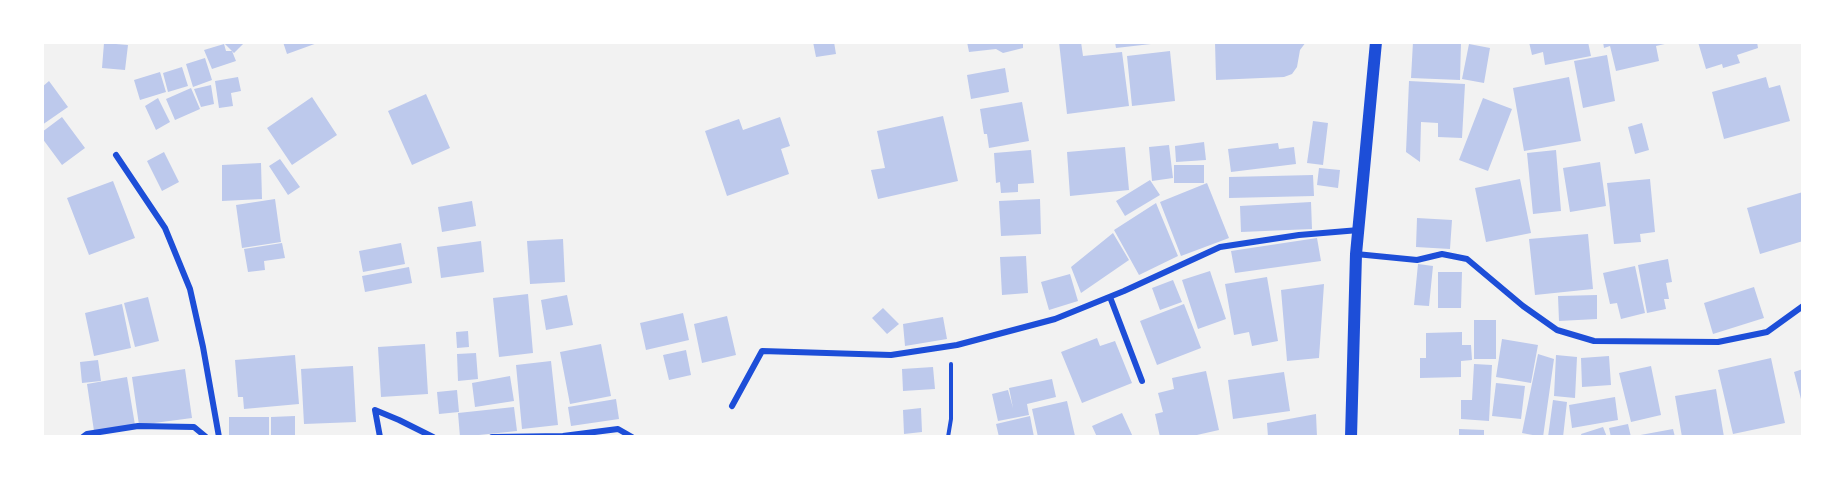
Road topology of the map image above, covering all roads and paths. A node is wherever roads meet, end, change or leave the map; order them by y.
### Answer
1 (1376, 42) edge
2 (116, 155) dead end
3 (1359, 230) junction
4 (1356, 254) junction
5 (1110, 297) junction
6 (1803, 306) edge
7 (951, 345) junction
8 (1142, 381) dead end
9 (732, 406) dead end
10 (83, 437) edge
11 (206, 437) edge
12 (219, 437) edge
13 (380, 437) edge
14 (432, 437) edge
15 (492, 437) edge
16 (632, 437) edge
17 (948, 437) edge
18 (1351, 437) edge

1 - 3 main road
2 - 12 street
3 - 4 main road
3 - 5 street
4 - 6 street
4 - 18 main road
5 - 7 street
5 - 8 street
7 - 9 street
7 - 17 path
10 - 11 street
13 - 14 street
15 - 16 street

